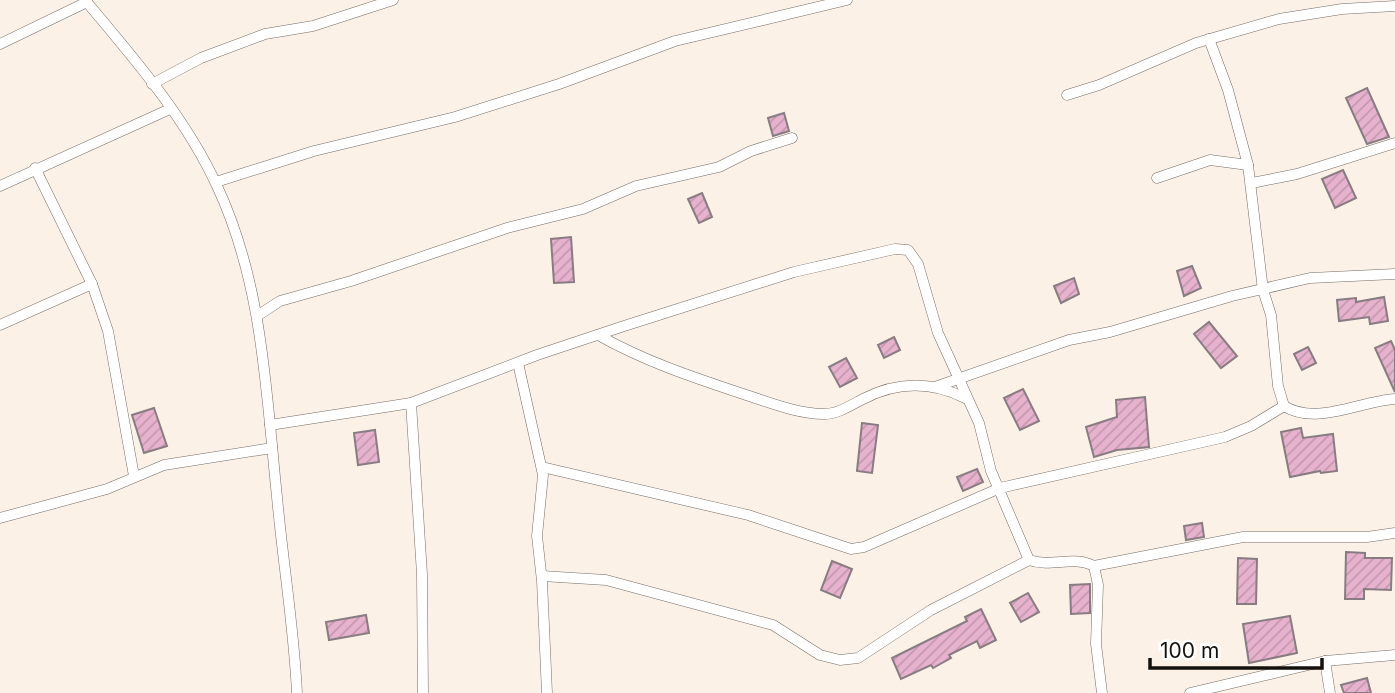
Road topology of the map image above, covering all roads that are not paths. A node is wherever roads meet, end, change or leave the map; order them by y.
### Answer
1 (393, 0) edge
2 (847, 0) edge
3 (86, 1) edge
4 (1395, 6) edge
5 (1209, 39) junction
6 (0, 44) edge
7 (152, 84) junction
8 (1067, 94) dead end
9 (170, 109) junction
10 (793, 138) dead end
11 (1395, 144) edge
12 (1248, 165) junction
13 (35, 168) junction
14 (1157, 178) dead end
15 (216, 182) junction
16 (1252, 183) junction
17 (0, 186) edge
18 (1395, 274) edge
19 (92, 284) junction
20 (1263, 290) junction
21 (257, 316) junction
22 (0, 325) edge
23 (598, 335) junction
24 (518, 363) junction
25 (958, 377) junction
26 (935, 387) junction
27 (965, 398) junction
28 (1395, 399) edge
29 (411, 403) junction
30 (1284, 406) junction
31 (270, 425) junction
32 (272, 448) junction
33 (542, 467) junction
34 (134, 476) junction
35 (1000, 488) junction
36 (0, 518) edge
37 (1395, 533) edge
38 (1029, 560) junction
39 (1094, 566) junction
40 (542, 576) junction
41 (1395, 654) edge
42 (1325, 661) junction
43 (297, 693) edge
44 (423, 693) edge
45 (547, 693) edge
46 (1102, 693) edge
47 (1190, 693) edge
48 (1330, 693) edge

1 - 7 street
2 - 15 street
3 - 6 street
3 - 7 street
4 - 5 street
5 - 8 street
5 - 12 street
7 - 9 street
9 - 13 street
9 - 15 street
10 - 21 street
11 - 16 street
12 - 14 street
12 - 16 street
13 - 17 street
13 - 19 street
15 - 21 street
16 - 20 street
18 - 20 street
19 - 22 street
19 - 34 street
20 - 25 street
20 - 30 street
21 - 31 street
23 - 24 street
23 - 25 street
23 - 26 street
24 - 29 street
24 - 33 street
25 - 26 street
25 - 27 street
26 - 27 street
27 - 35 street
28 - 30 street
29 - 31 street
29 - 44 street
30 - 35 street
31 - 32 street
32 - 34 street
32 - 43 street
33 - 35 street
33 - 40 street
34 - 36 street
35 - 38 street
37 - 39 street
38 - 39 street
38 - 40 street
39 - 46 street
40 - 45 street
41 - 42 street
42 - 47 street
42 - 48 street

